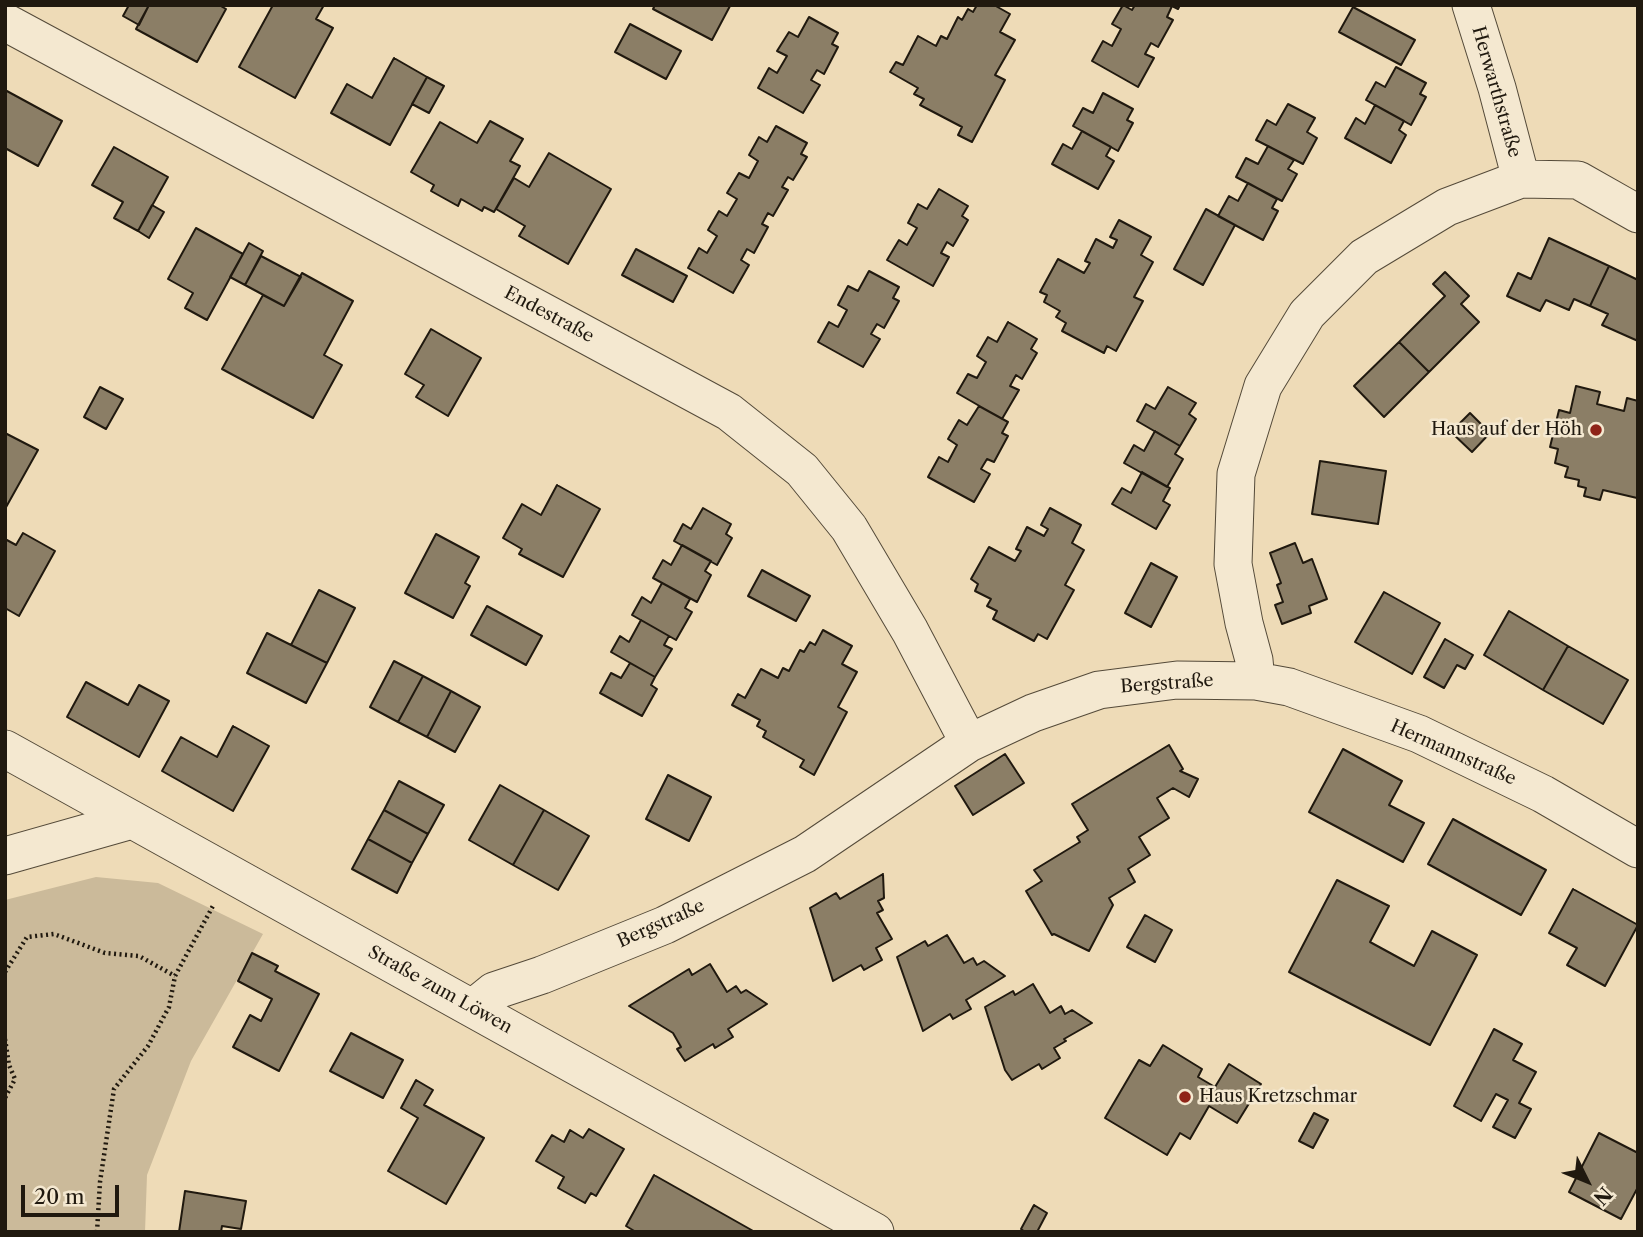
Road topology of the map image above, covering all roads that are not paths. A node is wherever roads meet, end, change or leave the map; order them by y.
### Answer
1 (1471, 5) edge
2 (5, 22) edge
3 (1521, 178) junction
4 (1638, 214) edge
5 (1256, 681) junction
6 (970, 743) junction
7 (5, 749) edge
8 (132, 820) junction
9 (1638, 849) edge
10 (5, 856) edge
11 (473, 1008) junction
12 (875, 1232) edge

1 - 3 street, Herwarthstraße
2 - 6 street, Endestraße
3 - 4 street
3 - 5 street
5 - 6 street, Bergstraße
5 - 9 street, Hermannstraße
6 - 11 street, Bergstraße
7 - 8 street, Straße zum Löwen
8 - 10 street
8 - 11 street, Straße zum Löwen
11 - 12 street, Straße zum Löwen

